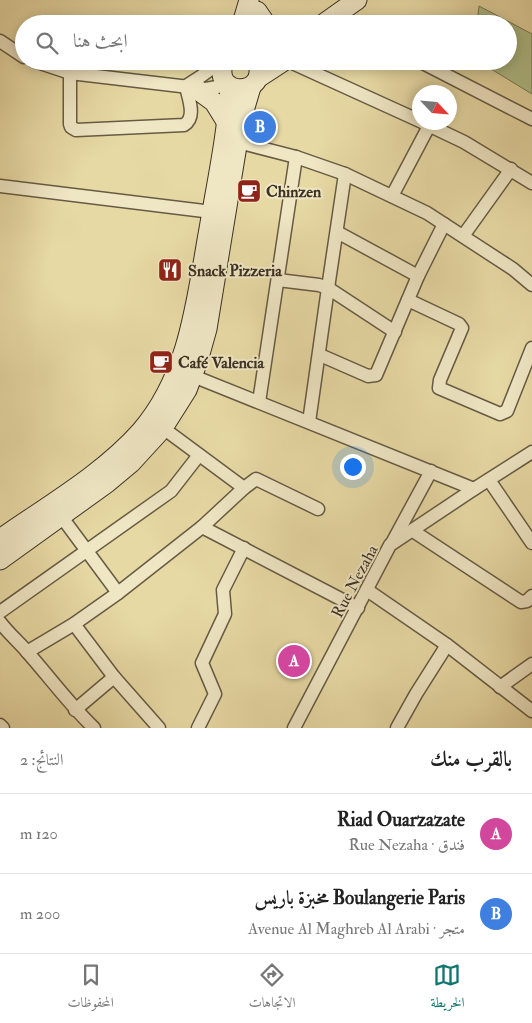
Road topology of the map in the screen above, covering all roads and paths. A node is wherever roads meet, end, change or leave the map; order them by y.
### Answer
1 (357, 0) edge
2 (339, 15) edge
3 (0, 41) edge
4 (15, 51) edge
5 (59, 70) edge
6 (210, 70) edge
7 (222, 70) edge
8 (308, 70) edge
9 (437, 70) edge
10 (70, 74) junction
11 (255, 75) edge
12 (229, 86) junction
13 (190, 87) junction
14 (412, 118) edge
15 (532, 119) edge
16 (227, 123) junction
17 (420, 130) edge
18 (438, 130) edge
19 (238, 142) junction
20 (296, 157) junction
21 (511, 168) junction
22 (345, 174) junction
23 (532, 183) edge
24 (0, 186) edge
25 (392, 196) junction
26 (212, 212) junction
27 (444, 224) junction
28 (337, 232) junction
29 (463, 236) junction
30 (418, 276) junction
31 (278, 280) junction
32 (532, 285) edge
33 (328, 288) junction
34 (408, 300) junction
35 (395, 332) junction
36 (532, 348) edge
37 (320, 356) junction
38 (193, 376) junction
39 (259, 402) junction
40 (310, 422) junction
41 (163, 428) junction
42 (532, 452) edge
43 (199, 455) junction
44 (431, 471) junction
45 (489, 480) junction
46 (244, 488) junction
47 (474, 489) junction
48 (318, 509) dead end
49 (61, 516) junction
50 (202, 527) junction
51 (413, 531) junction
52 (0, 539) edge
53 (532, 542) edge
54 (390, 546) junction
55 (244, 548) junction
56 (86, 551) junction
57 (0, 560) edge
58 (367, 590) junction
59 (118, 593) junction
60 (532, 596) edge
61 (358, 608) junction
62 (0, 612) edge
63 (74, 624) junction
64 (3, 631) edge
65 (447, 645) junction
66 (28, 652) junction
67 (532, 664) edge
68 (114, 676) junction
69 (500, 687) junction
70 (75, 710) junction
71 (532, 711) edge
72 (0, 725) edge
73 (3, 728) edge
74 (94, 728) edge
75 (159, 728) edge
76 (198, 728) edge
77 (296, 728) edge
78 (397, 728) edge

1 - 2 main road
3 - 4 street
5 - 10 street
6 - 13 street
7 - 12 main road
8 - 14 street
9 - 15 street
10 - 13 street
10 - 13 street
11 - 12 main road
11 - 19 main road
12 - 13 street
12 - 16 main road
13 - 16 main road
16 - 26 main road
17 - 25 street
18 - 21 street
19 - 20 street
19 - 38 main road
20 - 22 street
20 - 31 street
21 - 23 street
21 - 29 street
22 - 25 street
22 - 28 street
24 - 26 street
25 - 27 street
26 - 52 main road
27 - 29 street
27 - 30 street
28 - 30 street
28 - 33 street
29 - 32 street
30 - 34 street
31 - 33 street
31 - 39 street
33 - 35 street
33 - 37 street
34 - 35 street
34 - 36 street
35 - 37 street
37 - 40 street
38 - 39 street
38 - 41 main road
39 - 40 street
40 - 44 street
41 - 43 street
41 - 49 main road
42 - 45 street, Rue Nezaha
43 - 46 street
43 - 56 street
44 - 47 street
44 - 54 street
45 - 47 street, Rue Nezaha
45 - 53 street
46 - 48 street
46 - 50 street
47 - 51 street, Rue Nezaha
49 - 56 street
49 - 57 main road
50 - 55 street
50 - 59 street
51 - 54 street, Rue Nezaha
51 - 60 street
54 - 58 street, Rue Nezaha
55 - 61 street
55 - 76 street
56 - 59 street
56 - 62 street
58 - 61 street, Rue Nezaha
58 - 65 street
59 - 63 street
61 - 77 street, Rue Nezaha
63 - 66 street
63 - 68 street
64 - 66 street
65 - 69 street
65 - 78 street
66 - 70 street
67 - 69 street
68 - 70 street
68 - 75 street
69 - 71 street
70 - 74 street
72 - 73 street

